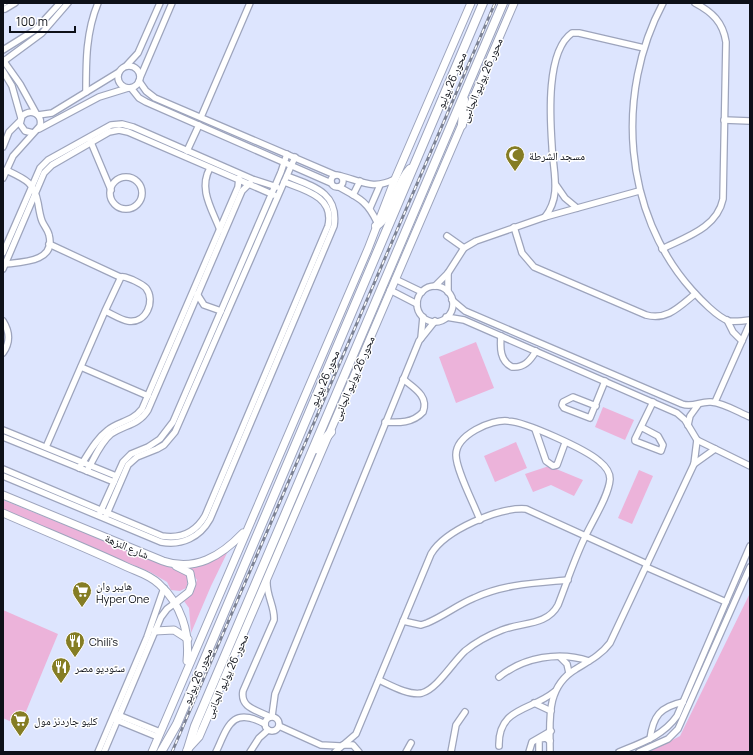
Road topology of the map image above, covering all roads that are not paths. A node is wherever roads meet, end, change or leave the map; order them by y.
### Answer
1 (16, 3) edge
2 (60, 3) edge
3 (68, 3) edge
4 (98, 3) edge
5 (160, 3) edge
6 (172, 3) edge
7 (250, 3) edge
8 (471, 3) edge
9 (483, 3) edge
10 (503, 3) edge
11 (514, 3) edge
12 (663, 3) edge
13 (695, 3) edge
14 (4, 6) edge
15 (644, 48) junction
16 (3, 50) edge
17 (4, 61) edge
18 (126, 66) junction
19 (3, 71) edge
20 (119, 72) junction
21 (139, 80) junction
22 (129, 88) junction
23 (86, 92) junction
24 (465, 92) junction
25 (37, 114) junction
26 (201, 117) junction
27 (20, 120) junction
28 (724, 120) junction
29 (750, 121) edge
30 (199, 125) junction
31 (462, 125) junction
32 (39, 129) junction
33 (33, 133) junction
34 (89, 140) junction
35 (3, 147) edge
36 (187, 151) junction
37 (287, 154) junction
38 (296, 157) junction
39 (284, 161) junction
40 (416, 164) junction
41 (292, 166) junction
42 (210, 168) junction
43 (6, 170) junction
44 (338, 175) junction
45 (240, 177) junction
46 (3, 178) edge
47 (285, 179) junction
48 (395, 179) junction
49 (360, 181) junction
50 (250, 182) junction
51 (331, 182) junction
52 (32, 184) junction
53 (556, 184) junction
54 (380, 185) junction
55 (274, 186) junction
56 (339, 187) junction
57 (281, 188) junction
58 (111, 190) junction
59 (639, 191) junction
60 (36, 192) junction
61 (271, 194) junction
62 (353, 195) junction
63 (277, 196) junction
64 (370, 208) junction
65 (577, 208) junction
66 (545, 217) junction
67 (376, 224) junction
68 (514, 227) junction
69 (220, 230) junction
70 (447, 236) dead end
71 (50, 244) junction
72 (464, 248) junction
73 (662, 250) junction
74 (3, 253) edge
75 (4, 267) edge
76 (448, 273) junction
77 (120, 277) junction
78 (395, 279) junction
79 (435, 286) junction
80 (390, 290) junction
81 (422, 292) junction
82 (448, 292) junction
83 (198, 294) junction
84 (695, 294) junction
85 (452, 300) junction
86 (417, 304) junction
87 (204, 305) junction
88 (191, 310) junction
89 (105, 311) junction
90 (221, 311) junction
91 (423, 316) junction
92 (446, 317) junction
93 (728, 320) junction
94 (750, 320) edge
95 (3, 321) edge
96 (435, 321) junction
97 (750, 323) edge
98 (501, 336) junction
99 (421, 338) junction
100 (742, 341) junction
101 (536, 351) junction
102 (3, 353) edge
103 (81, 367) junction
104 (403, 379) junction
105 (605, 381) junction
106 (148, 396) junction
107 (653, 402) junction
108 (715, 402) junction
109 (698, 405) junction
110 (596, 406) junction
111 (750, 417) edge
112 (386, 422) junction
113 (688, 426) junction
114 (641, 428) junction
115 (3, 430) edge
116 (535, 430) junction
117 (331, 432) junction
118 (3, 437) edge
119 (696, 440) junction
120 (565, 443) junction
121 (46, 447) junction
122 (715, 449) junction
123 (311, 456) junction
124 (83, 462) junction
125 (694, 464) junction
126 (90, 465) junction
127 (750, 466) edge
128 (79, 468) junction
129 (3, 469) edge
130 (87, 471) junction
131 (3, 476) edge
132 (116, 476) junction
133 (114, 482) junction
134 (3, 495) edge
135 (3, 513) edge
136 (100, 513) junction
137 (106, 516) junction
138 (480, 520) junction
139 (246, 529) junction
140 (585, 536) junction
141 (750, 546) edge
142 (168, 563) junction
143 (646, 565) junction
144 (750, 567) edge
145 (568, 580) junction
146 (267, 581) junction
147 (164, 588) junction
148 (175, 602) junction
149 (726, 602) junction
150 (403, 621) junction
151 (155, 631) junction
152 (188, 639) junction
153 (560, 657) junction
154 (589, 661) junction
155 (137, 667) junction
156 (186, 670) junction
157 (569, 673) junction
158 (499, 677) dead end
159 (379, 680) junction
160 (554, 692) junction
161 (683, 702) junction
162 (534, 703) junction
163 (551, 710) junction
164 (465, 712) dead end
165 (271, 716) junction
166 (116, 717) junction
167 (265, 724) junction
168 (279, 726) junction
169 (268, 730) junction
170 (551, 731) junction
171 (159, 734) junction
172 (356, 734) junction
173 (539, 738) junction
174 (650, 739) junction
175 (550, 741) junction
176 (411, 743) dead end
177 (322, 745) junction
178 (341, 745) junction
179 (499, 746) dead end
180 (187, 751) edge
181 (359, 751) edge
182 (98, 752) edge
183 (104, 752) edge
184 (152, 752) edge
185 (161, 752) edge
186 (216, 752) edge
187 (250, 752) edge
188 (328, 752) edge
189 (335, 752) edge
190 (406, 752) edge
191 (451, 752) edge
192 (529, 752) edge
193 (539, 752) edge
194 (550, 752) edge
195 (619, 752) edge
196 (639, 752) edge

1 - 14 street
2 - 16 street
3 - 17 street
4 - 23 street
5 - 18 street
6 - 21 street
7 - 26 street
8 - 48 main road
9 - 40 highway, محور 26 يوليو
10 - 24 highway, محور 26 يوليو
11 - 31 main road, محور 26 يوليو الجانبى
12 - 15 street
13 - 28 street
15 - 53 street
15 - 59 street
17 - 25 street
18 - 20 street
18 - 21 street
19 - 27 street
20 - 22 street
20 - 23 street
21 - 22 street
21 - 26 street
22 - 30 street
22 - 32 street
23 - 25 street
24 - 31 highway
24 - 123 highway, محور 26 يوليو
25 - 27 street
25 - 32 street
26 - 37 street
27 - 33 street
27 - 35 street
28 - 29 street
28 - 73 street
30 - 36 street
30 - 39 street
31 - 78 main road, محور 26 يوليو الجانبى
32 - 33 street
33 - 43 street
34 - 36 street
34 - 42 street
34 - 52 street
34 - 58 street
34 - 60 street
36 - 45 street
37 - 38 street
37 - 39 street
38 - 41 street
38 - 44 street
39 - 41 street
39 - 55 street
40 - 67 highway
40 - 185 highway, محور 26 يوليو
41 - 47 street
41 - 51 street
42 - 45 street
42 - 69 street
43 - 46 street
43 - 52 street
44 - 49 street
44 - 51 street
44 - 56 street
45 - 50 street
45 - 69 street
47 - 57 street
47 - 137 street
48 - 54 street
48 - 67 main road
49 - 54 street
49 - 62 street
50 - 55 street
50 - 61 street
50 - 83 street
51 - 56 street
52 - 60 street
52 - 74 street
53 - 65 street
53 - 66 street
54 - 64 street
55 - 57 street
55 - 61 street
56 - 62 street
57 - 63 street
58 - 58 street
59 - 65 street
59 - 73 street
60 - 71 street
60 - 75 street
61 - 63 street
61 - 90 street
62 - 64 street
63 - 137 street
64 - 67 street
65 - 66 street
66 - 68 street
67 - 139 main road
68 - 72 street
68 - 84 street
69 - 106 street
70 - 72 street
71 - 75 street
71 - 77 street
72 - 76 street
73 - 84 street
76 - 79 street
76 - 82 street
77 - 89 street
77 - 89 street
78 - 80 main road, محور 26 يوليو الجانبى
78 - 81 street
79 - 81 street
79 - 82 street
80 - 86 street
80 - 117 main road, محور 26 يوليو الجانبى
81 - 86 street
82 - 85 street
83 - 87 street
83 - 88 street
84 - 93 street
85 - 92 street
85 - 109 street
86 - 91 street
87 - 88 street
87 - 90 street
88 - 126 street
89 - 103 street
90 - 132 street
91 - 96 street
91 - 99 street
92 - 96 street
92 - 98 street
93 - 94 street
93 - 100 street
95 - 102 street
96 - 99 street
97 - 100 street
98 - 101 street
98 - 101 street
99 - 104 street
100 - 108 street
101 - 105 street
103 - 106 street
103 - 121 street
104 - 112 street
104 - 112 street
105 - 107 street
105 - 110 street
106 - 124 street
107 - 113 street
107 - 114 street
108 - 109 street
108 - 111 street
109 - 113 street
110 - 110 street
112 - 165 street
113 - 119 street
114 - 114 street
115 - 121 street
116 - 120 street
116 - 120 street
116 - 138 street
117 - 123 highway
117 - 146 main road, محور 26 يوليو الجانبى
118 - 128 street
119 - 122 street
119 - 125 street
120 - 140 street
121 - 124 street
122 - 125 street
122 - 127 street
123 - 180 highway, محور 26 يوليو
124 - 126 street
124 - 128 street
125 - 143 street
126 - 130 street
126 - 132 street
128 - 130 street
129 - 136 street
130 - 133 street
131 - 136 street
132 - 133 street
133 - 136 street
134 - 142 main road, شارع النزهة
135 - 147 main road, شارع النزهة
136 - 137 street
138 - 140 street
138 - 150 street
139 - 142 main road, شارع النزهة
139 - 156 main road
140 - 143 street
140 - 145 street
141 - 149 street
142 - 148 main road
143 - 149 street
143 - 154 street
144 - 196 street
145 - 150 street
145 - 159 street
146 - 165 street
146 - 180 main road, محور 26 يوليو الجانبى
147 - 148 main road, شارع النزهة
147 - 155 street
148 - 151 street
148 - 152 main road, شارع النزهة
149 - 161 street
150 - 159 street
151 - 152 main road
151 - 155 street
152 - 156 main road, شارع النزهة
153 - 154 street
153 - 157 street
153 - 158 street
154 - 157 street
155 - 166 street
156 - 171 main road
157 - 160 street
159 - 172 street
160 - 162 street
160 - 163 street
161 - 174 street
161 - 174 street
162 - 163 street
162 - 179 street
163 - 170 street
164 - 191 street
165 - 167 street
165 - 168 street
166 - 171 street
166 - 182 street
166 - 183 street
167 - 169 street
167 - 186 street
168 - 169 street
168 - 177 street
169 - 187 street
170 - 173 street
170 - 175 street
171 - 184 main road
172 - 178 street
172 - 181 street
173 - 175 street
173 - 192 street
173 - 193 street
174 - 195 street
175 - 194 street
176 - 190 street
177 - 178 street
177 - 188 street
178 - 181 street
178 - 189 street

